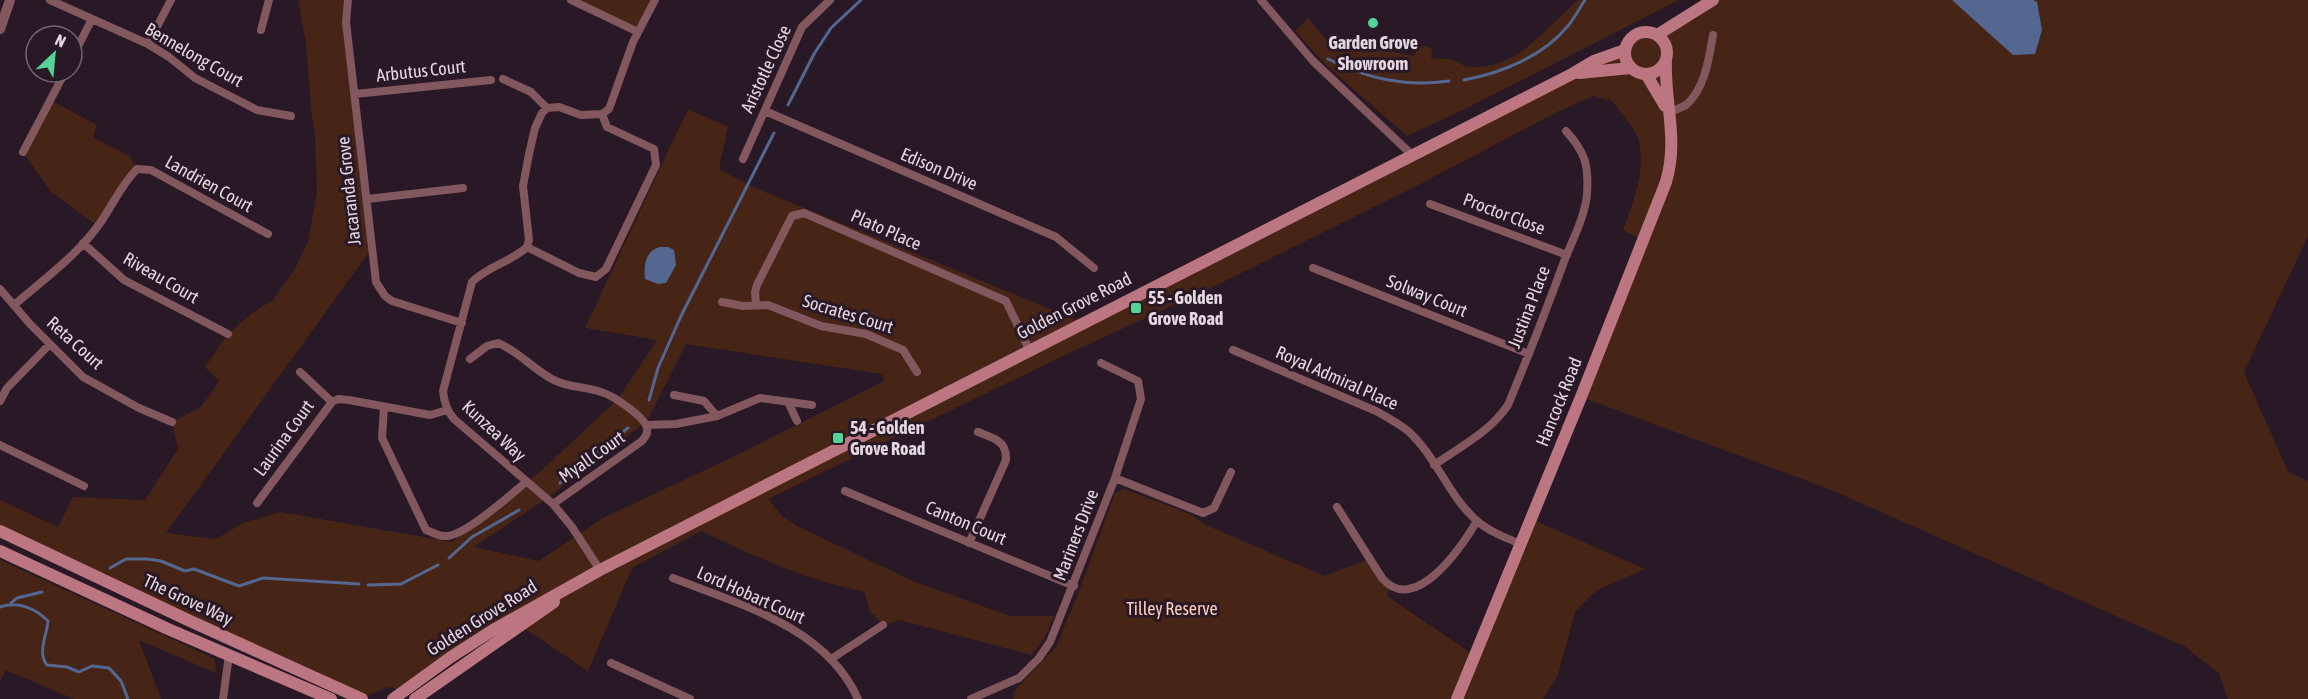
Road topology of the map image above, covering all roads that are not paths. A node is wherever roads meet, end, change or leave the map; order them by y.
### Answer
1 (10, 0) edge
2 (50, 0) edge
3 (171, 0) edge
4 (269, 0) edge
5 (348, 0) edge
6 (655, 0) edge
7 (830, 0) edge
8 (1261, 0) edge
9 (1713, 0) edge
10 (575, 1) edge
11 (1701, 9) junction
12 (92, 19) junction
13 (0, 29) edge
14 (261, 30) dead end
15 (638, 32) junction
16 (1657, 34) junction
17 (84, 35) edge
18 (1713, 35) dead end
19 (148, 44) junction
20 (1625, 50) junction
21 (1667, 54) junction
22 (1631, 68) junction
23 (1572, 74) junction
24 (1646, 74) junction
25 (503, 79) dead end
26 (491, 80) dead end
27 (58, 84) edge
28 (355, 94) junction
29 (547, 108) junction
30 (765, 111) junction
31 (1668, 112) junction
32 (602, 114) junction
33 (291, 116) dead end
34 (1566, 131) dead end
35 (23, 152) dead end
36 (1411, 154) junction
37 (743, 159) dead end
38 (464, 188) dead end
39 (367, 199) junction
40 (1430, 204) dead end
41 (268, 234) dead end
42 (82, 243) junction
43 (527, 247) junction
44 (1567, 255) junction
45 (1094, 268) dead end
46 (1313, 268) dead end
47 (0, 289) edge
48 (722, 302) dead end
49 (14, 305) junction
50 (756, 305) junction
51 (462, 323) junction
52 (228, 334) dead end
53 (50, 344) junction
54 (1029, 349) junction
55 (1233, 350) dead end
56 (1529, 354) junction
57 (470, 359) dead end
58 (1101, 363) dead end
59 (300, 372) dead end
60 (917, 372) dead end
61 (674, 395) dead end
62 (0, 401) edge
63 (332, 402) junction
64 (788, 402) junction
65 (812, 405) dead end
66 (384, 407) junction
67 (447, 410) junction
68 (717, 416) junction
69 (172, 422) dead end
70 (797, 422) dead end
71 (647, 425) junction
72 (978, 432) dead end
73 (0, 445) edge
74 (1434, 465) junction
75 (1231, 472) dead end
76 (1115, 478) junction
77 (526, 482) junction
78 (84, 486) dead end
79 (845, 491) dead end
80 (257, 503) dead end
81 (554, 504) junction
82 (1337, 507) dead end
83 (1477, 521) junction
84 (0, 531) edge
85 (969, 543) junction
86 (1521, 544) junction
87 (0, 551) edge
88 (597, 571) junction
89 (673, 578) dead end
90 (1074, 586) junction
91 (883, 625) dead end
92 (229, 655) junction
93 (831, 659) junction
94 (612, 663) dead end
95 (258, 668) junction
96 (454, 673) junction
97 (223, 699) edge
98 (316, 699) edge
99 (331, 699) edge
100 (362, 699) edge
101 (393, 699) edge
102 (415, 699) edge
103 (433, 699) edge
104 (690, 699) edge
105 (858, 699) edge
106 (971, 699) edge
107 (1457, 699) edge

1 - 13 street
2 - 12 street, Bennelong Court
3 - 19 street
4 - 14 street
5 - 28 street, Jacaranda Grove
6 - 15 street
7 - 30 street, Aristotle Close
8 - 36 street
9 - 11 main road
10 - 15 street
11 - 16 main road
11 - 21 main road
12 - 17 street
12 - 19 street, Bennelong Court
15 - 32 street
16 - 20 main road
16 - 21 main road
18 - 31 street
19 - 33 street, Bennelong Court
20 - 22 main road
20 - 23 main road, Golden Grove Road
21 - 24 main road
21 - 31 main road, Hancock Road
22 - 23 main road, Golden Grove Road
22 - 24 main road
23 - 36 main road, Golden Grove Road
24 - 31 main road, Hancock Road
25 - 29 street
26 - 28 street, Arbutus Court
27 - 35 street
28 - 39 street, Jacaranda Grove
29 - 32 street
29 - 43 street
30 - 37 street, Aristotle Close
30 - 45 street, Edison Drive
31 - 86 main road, Hancock Road
32 - 43 street
34 - 44 street, Justina Place
36 - 54 main road, Golden Grove Road
38 - 39 street
39 - 51 street, Jacaranda Grove
40 - 44 street, Proctor Close
41 - 42 street, Landrien Court
42 - 49 street, Landrien Court
42 - 52 street, Riveau Court
43 - 51 street, Kunzea Way
44 - 56 street, Justina Place
46 - 56 street, Solway Court
47 - 49 street, Reta Court
48 - 50 street, Socrates Court
49 - 53 street, Reta Court
50 - 54 street, Plato Place
50 - 60 street, Socrates Court
51 - 67 street, Kunzea Way
53 - 62 street
53 - 69 street, Reta Court
54 - 88 main road, Golden Grove Road
55 - 74 street, Royal Admiral Place
56 - 74 street, Justina Place
57 - 71 street, Myall Court
58 - 76 street, Mariners Drive
59 - 63 street
61 - 68 street
63 - 66 street, Laurina Court
63 - 80 street, Laurina Court
64 - 65 street
64 - 68 street
64 - 70 street
66 - 67 street, Laurina Court
66 - 77 street
67 - 77 street, Kunzea Way
68 - 71 street
71 - 81 street, Myall Court
72 - 85 street
73 - 78 street
74 - 83 street, Royal Admiral Place
75 - 76 street
76 - 90 street, Mariners Drive
77 - 81 street, Kunzea Way
79 - 85 street, Canton Court
81 - 88 street, Kunzea Way
82 - 83 street
83 - 86 street, Royal Admiral Place
84 - 100 main road, The Grove Way
85 - 90 street, Canton Court
86 - 107 main road, Hancock Road
87 - 92 main road, The Grove Way
88 - 96 main road, Golden Grove Road
88 - 101 main road, Golden Grove Road
89 - 93 street, Lord Hobart Court
90 - 106 street, Mariners Drive
91 - 93 street
92 - 95 main road, The Grove Way
92 - 97 street
93 - 105 street, Lord Hobart Court
94 - 104 street
95 - 98 main road
95 - 99 main road, The Grove Way
96 - 102 main road, Golden Grove Road
96 - 103 main road

